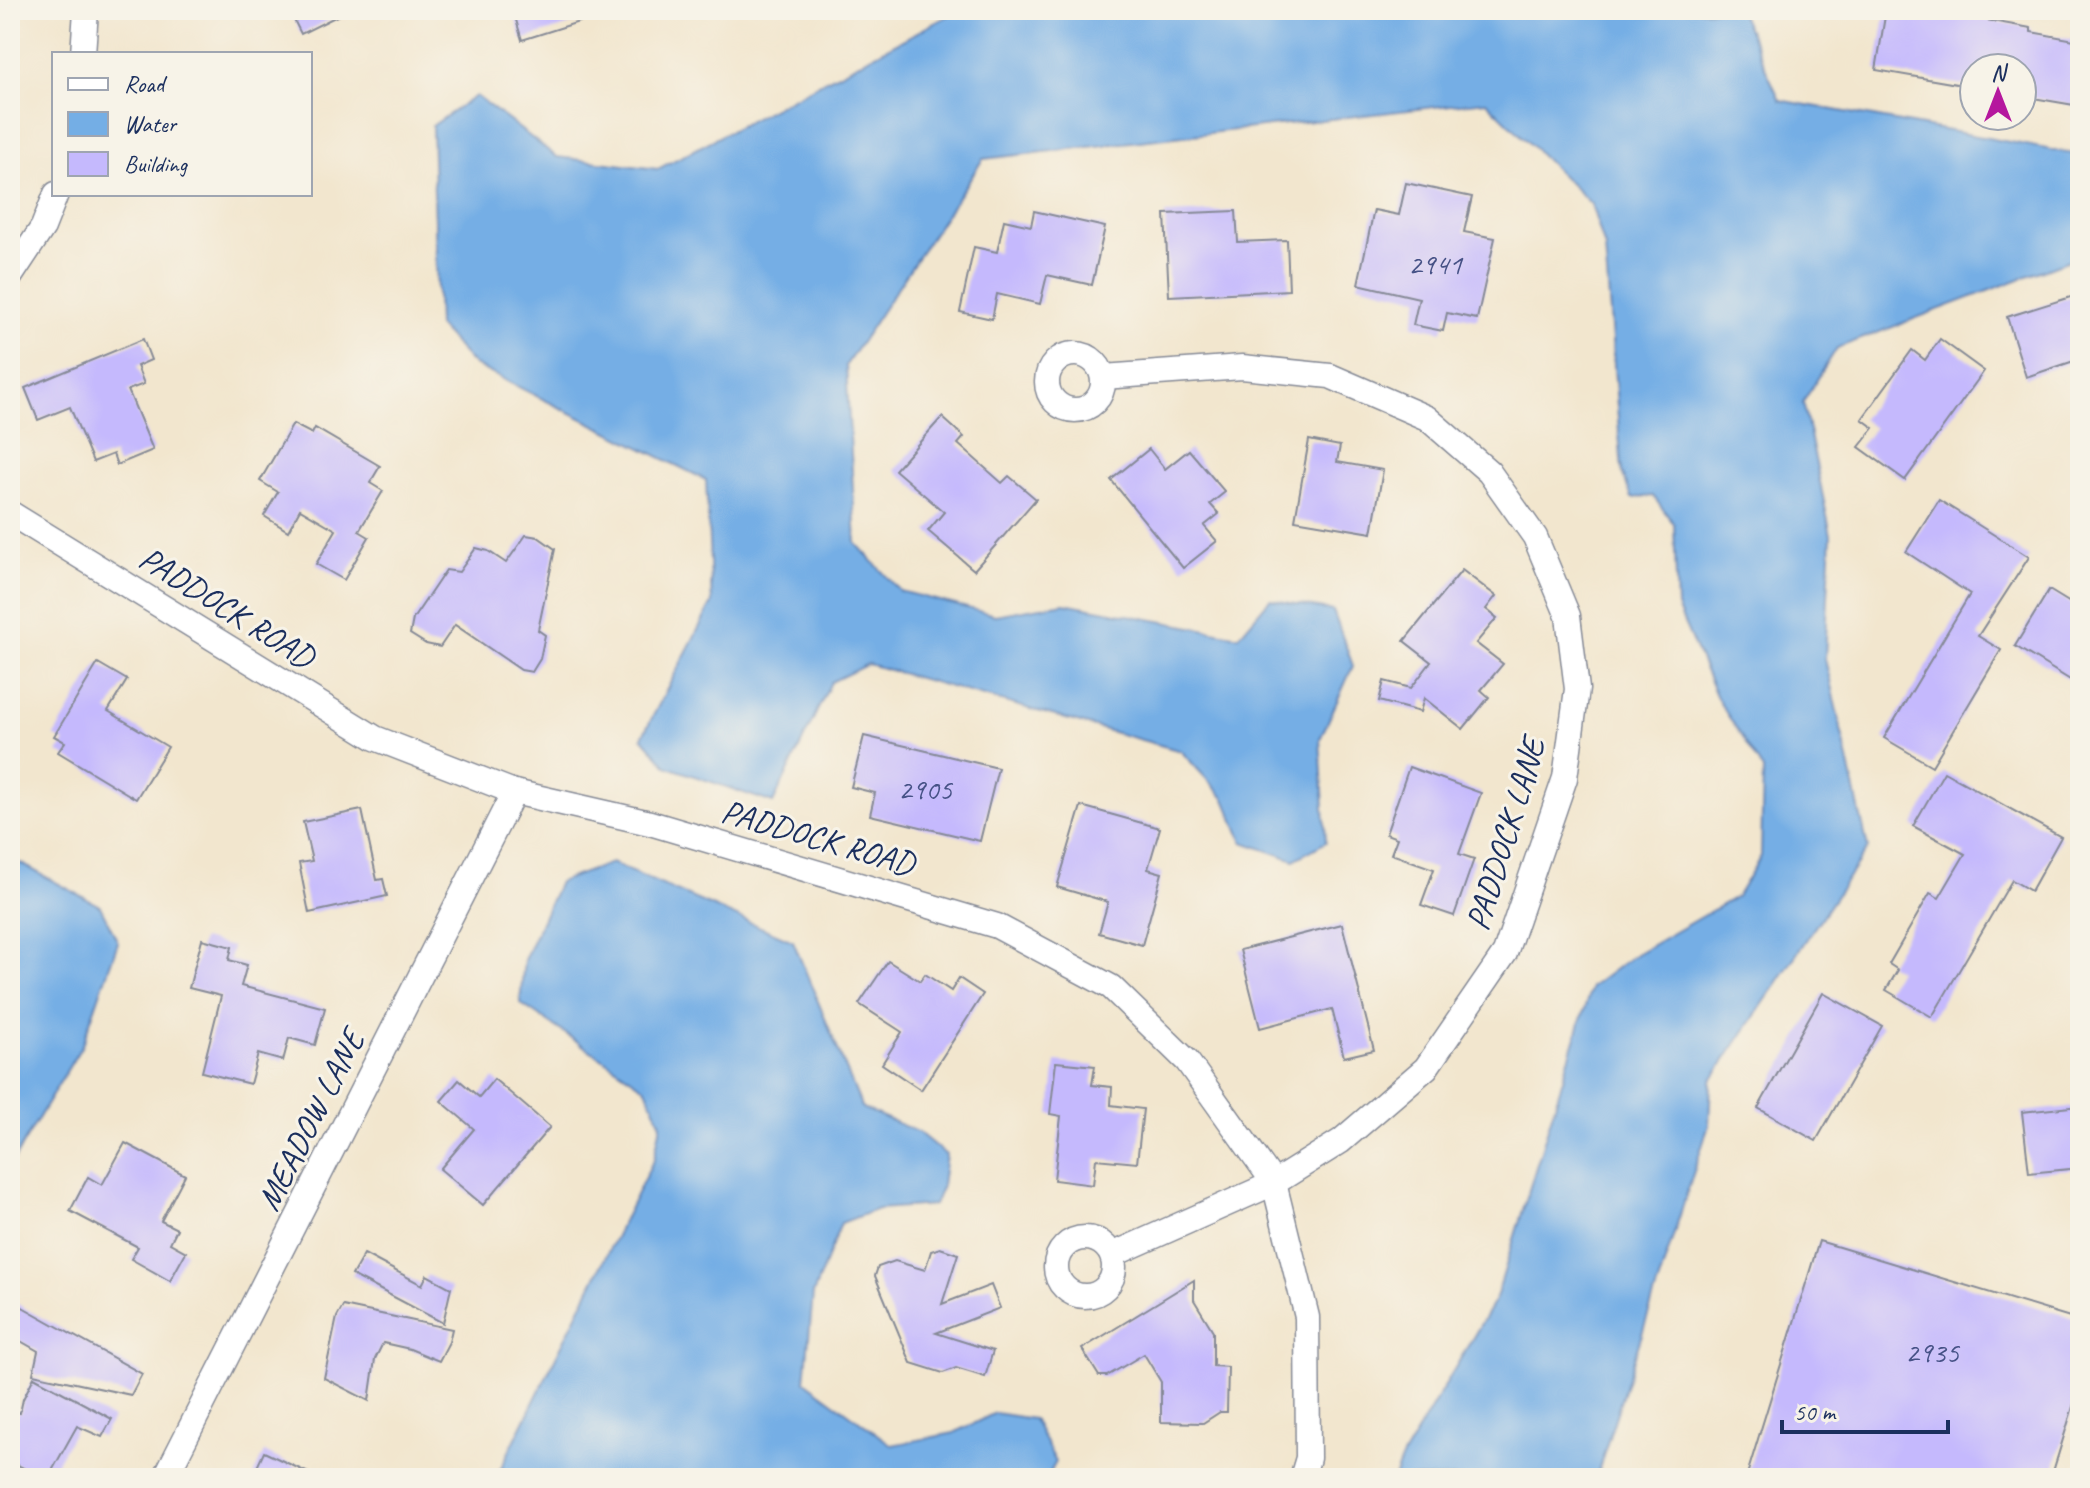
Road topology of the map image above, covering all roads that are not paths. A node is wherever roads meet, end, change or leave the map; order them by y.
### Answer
1 (86, 10) edge
2 (83, 52) edge
3 (55, 196) edge
4 (10, 277) edge
5 (1103, 377) dead end
6 (10, 513) edge
7 (514, 792) junction
8 (1274, 1183) junction
9 (1112, 1255) dead end
10 (165, 1478) edge
11 (1302, 1478) edge

1 - 2 street
3 - 4 street
5 - 8 street, PADDOCK LANE
6 - 7 street, PADDOCK ROAD
7 - 8 street, PADDOCK ROAD
7 - 10 street, MEADOW LANE
8 - 9 street, PADDOCK LANE
8 - 11 street, PADDOCK ROAD

